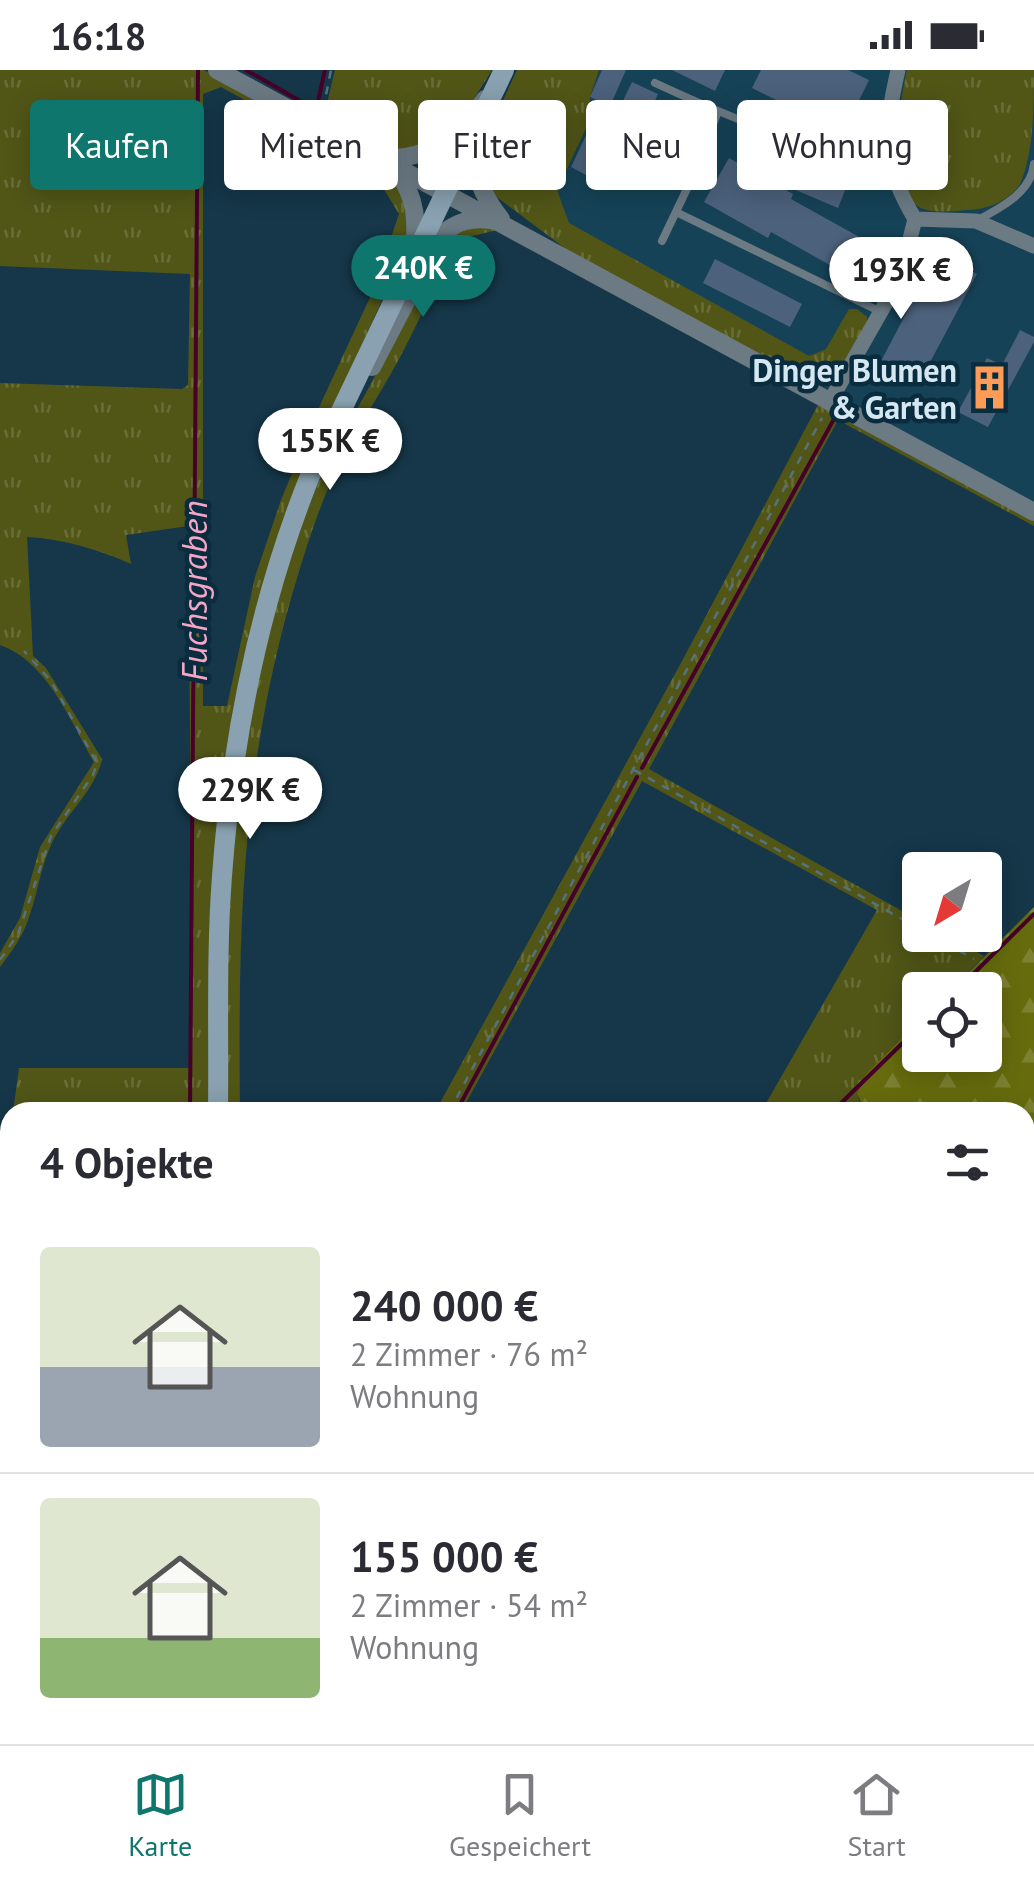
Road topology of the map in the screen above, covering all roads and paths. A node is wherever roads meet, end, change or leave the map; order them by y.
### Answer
1 (217, 70) edge
2 (331, 70) edge
3 (898, 70) edge
4 (504, 72) edge
5 (656, 83) dead end
6 (272, 100) edge
7 (325, 100) edge
8 (490, 100) edge
9 (891, 100) edge
10 (718, 111) junction
11 (737, 118) edge
12 (398, 160) edge
13 (1034, 164) edge
14 (398, 168) edge
15 (398, 176) edge
16 (1033, 178) edge
17 (1034, 186) edge
18 (446, 190) edge
19 (481, 190) edge
20 (900, 190) edge
21 (445, 193) junction
22 (676, 212) junction
23 (914, 219) junction
24 (976, 220) junction
25 (502, 224) junction
26 (662, 241) dead end
27 (1034, 246) edge
28 (413, 257) junction
29 (881, 312) junction
30 (345, 402) junction
31 (829, 403) junction
32 (1034, 512) edge
33 (24, 651) dead end
34 (633, 770) junction
35 (902, 919) edge
36 (963, 952) edge
37 (974, 958) dead end
38 (0, 960) edge
39 (218, 1102) edge
40 (454, 1102) edge

1 - 6 street
2 - 7 path
3 - 9 street
4 - 8 main road
4 - 12 street
5 - 10 lane
10 - 11 lane
10 - 22 lane
13 - 16 lane
14 - 21 street
15 - 28 street
16 - 17 lane
16 - 24 lane
18 - 21 main road
19 - 25 street
20 - 23 street
21 - 25 street
21 - 28 main road
22 - 26 lane
22 - 29 lane
23 - 24 street
23 - 29 street
24 - 27 street
25 - 30 street
25 - 31 street
28 - 30 main road
29 - 31 street
30 - 39 main road
31 - 32 street
31 - 34 path
33 - 38 path
34 - 35 path
34 - 40 path
36 - 37 path

